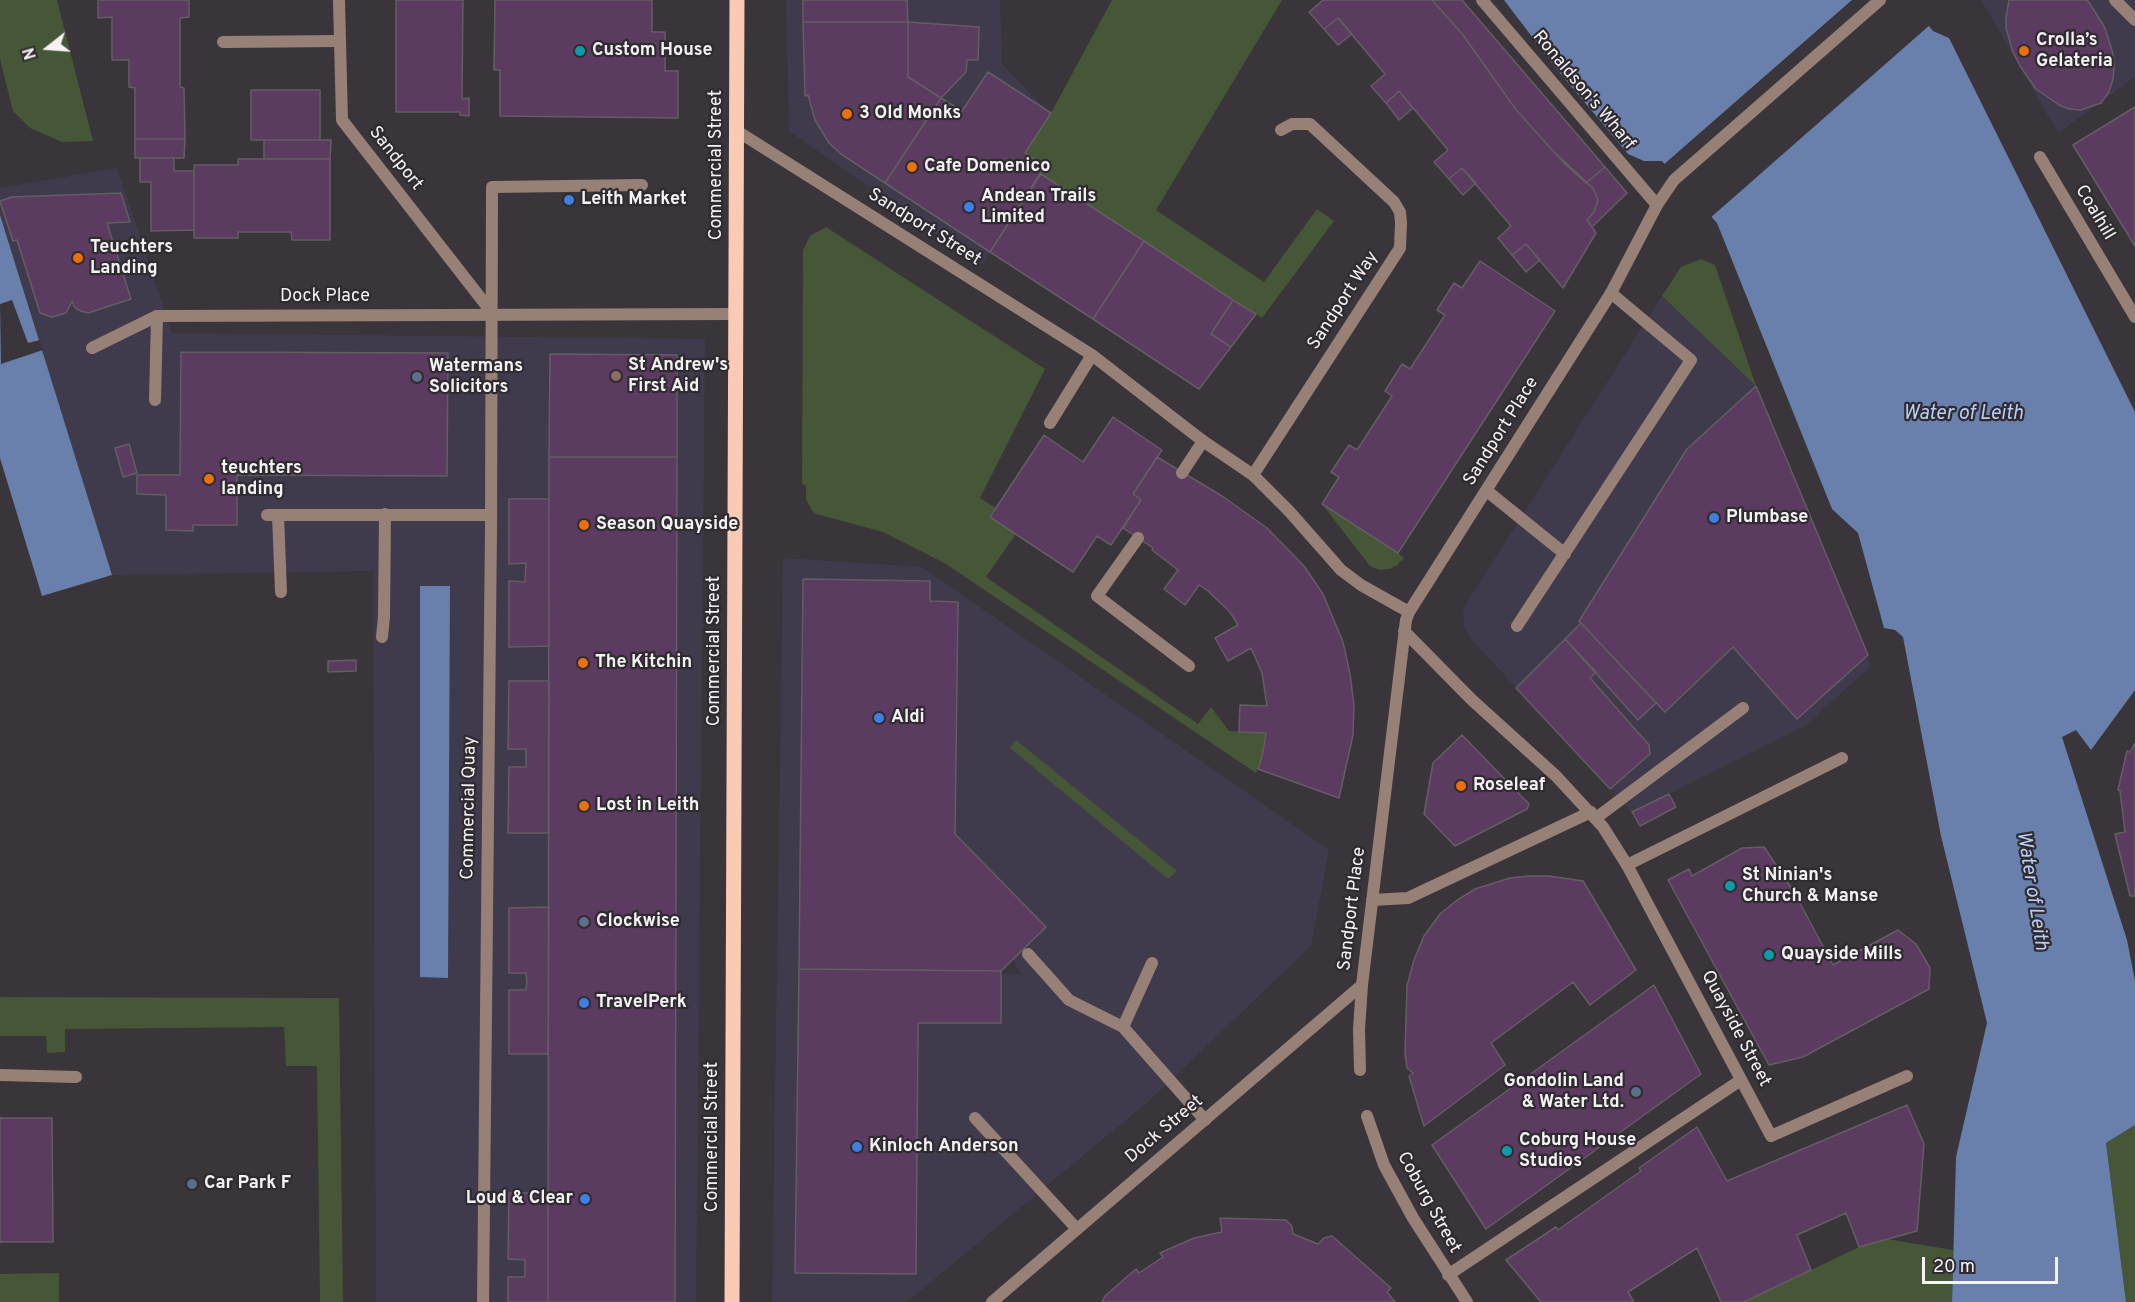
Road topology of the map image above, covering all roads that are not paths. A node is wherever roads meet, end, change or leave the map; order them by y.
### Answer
1 (339, 0) edge
2 (737, 0) edge
3 (1482, 0) edge
4 (1880, 0) edge
5 (2115, 0) edge
6 (2135, 20) edge
7 (339, 41) junction
8 (223, 42) dead end
9 (1281, 130) dead end
10 (737, 131) junction
11 (2040, 157) dead end
12 (642, 185) dead end
13 (1657, 205) junction
14 (1611, 293) junction
15 (493, 314) junction
16 (736, 314) junction
17 (157, 316) junction
18 (2135, 317) edge
19 (92, 348) dead end
20 (1092, 355) junction
21 (155, 400) dead end
22 (1050, 423) dead end
23 (1203, 441) junction
24 (1182, 473) dead end
25 (1253, 476) junction
26 (1486, 491) junction
27 (385, 514) junction
28 (491, 515) junction
29 (1138, 538) dead end
30 (1565, 554) junction
31 (281, 592) dead end
32 (1409, 612) junction
33 (1518, 626) dead end
34 (1404, 631) junction
35 (382, 637) dead end
36 (1190, 666) dead end
37 (1743, 708) dead end
38 (1842, 758) dead end
39 (1594, 815) junction
40 (1627, 865) junction
41 (1372, 900) junction
42 (1028, 954) dead end
43 (1152, 963) dead end
44 (1362, 986) junction
45 (1123, 1027) junction
46 (1360, 1070) dead end
47 (0, 1075) edge
48 (1907, 1076) dead end
49 (76, 1077) dead end
50 (1742, 1080) junction
51 (1367, 1116) dead end
52 (975, 1118) dead end
53 (1205, 1120) junction
54 (1077, 1229) junction
55 (1448, 1275) junction
56 (483, 1302) edge
57 (732, 1302) edge
58 (992, 1302) edge
59 (1467, 1302) edge

1 - 7 street, Sandport
2 - 10 main road, Commercial Street
3 - 13 street, Ronaldson's Wharf
4 - 13 street, Sandport Place
5 - 6 street
7 - 8 street
7 - 15 street, Sandport
9 - 25 street, Sandport Way
10 - 16 main road, Commercial Street
10 - 20 street, Sandport Street
11 - 18 street, Coalhill
12 - 15 street
13 - 14 street, Sandport Place
14 - 26 street, Sandport Place
14 - 30 street
15 - 16 street, Dock Place
15 - 17 street, Dock Place
15 - 28 street, Commercial Quay
16 - 57 main road, Commercial Street
17 - 19 street, Dock Place
17 - 21 street
20 - 22 street
20 - 23 street, Sandport Street
23 - 24 street
23 - 25 street
25 - 32 street
26 - 30 street
26 - 32 street, Sandport Place
27 - 28 street
27 - 31 street
27 - 35 street
28 - 56 street, Commercial Quay
29 - 36 street
30 - 33 street
32 - 34 street, Sandport Place
34 - 39 street, Quayside Street
34 - 41 street, Sandport Place
37 - 39 street
38 - 40 street
39 - 40 street, Quayside Street
39 - 41 street
40 - 50 street, Quayside Street
41 - 44 street, Sandport Place
42 - 45 street
43 - 45 street
44 - 46 street
44 - 53 street, Dock Street
45 - 53 street
47 - 49 street
48 - 50 street, Quayside Street
50 - 55 street
51 - 55 street, Coburg Street
52 - 54 street
53 - 54 street, Dock Street
54 - 58 street, Dock Street
55 - 59 street, Coburg Street

